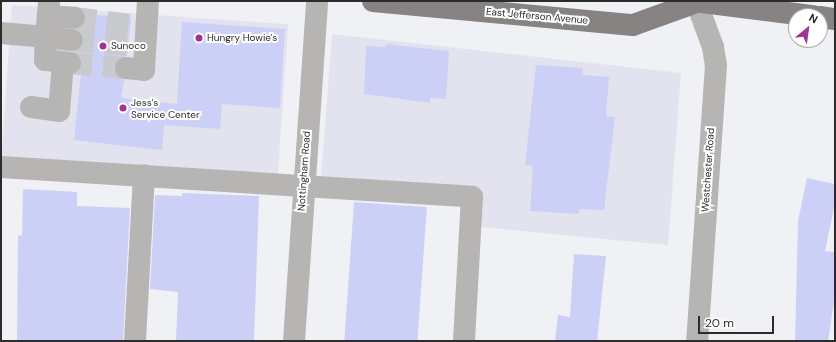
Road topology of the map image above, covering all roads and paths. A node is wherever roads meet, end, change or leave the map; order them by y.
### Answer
1 (148, 1) edge
2 (317, 1) edge
3 (373, 1) edge
4 (696, 1) edge
5 (468, 5) edge
6 (48, 8) edge
7 (788, 13) edge
8 (74, 18) tunnel mouth
9 (1, 33) edge
10 (46, 37) junction
11 (72, 40) tunnel mouth
12 (126, 68) tunnel mouth
13 (31, 107) dead end
14 (1, 167) edge
15 (144, 175) junction
16 (303, 184) junction
17 (135, 341) edge
18 (294, 341) edge
19 (464, 341) edge
20 (697, 341) edge

1 - 12 street
2 - 16 street, Nottingham Road
3 - 5 main road, East Jefferson Avenue
4 - 5 main road, East Jefferson Avenue
4 - 7 main road, East Jefferson Avenue
4 - 20 street, Westchester Road
6 - 8 street
6 - 10 street
9 - 10 street
10 - 11 street
10 - 13 street
14 - 15 street
15 - 16 street
15 - 17 street
16 - 18 street, Nottingham Road
16 - 19 street

